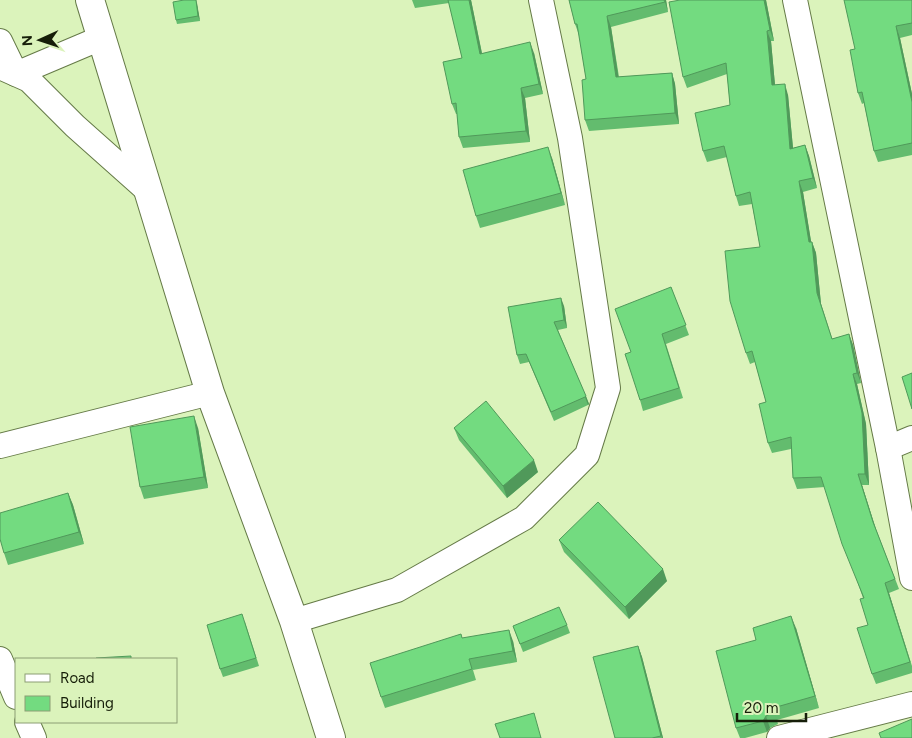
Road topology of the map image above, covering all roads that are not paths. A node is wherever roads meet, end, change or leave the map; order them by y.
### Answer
1 (90, 0) edge
2 (541, 0) edge
3 (795, 0) edge
4 (101, 38) junction
5 (0, 41) edge
6 (8, 71) edge
7 (148, 191) junction
8 (210, 393) junction
9 (912, 438) edge
10 (0, 446) edge
11 (888, 448) junction
12 (912, 578) edge
13 (294, 621) junction
14 (0, 659) edge
15 (15, 695) edge
16 (912, 704) edge
17 (27, 723) edge
18 (34, 738) edge
19 (331, 738) edge
20 (779, 738) edge

1 - 4 street
2 - 13 street
3 - 11 street
4 - 6 street
4 - 7 street
5 - 6 street
6 - 7 street
7 - 8 street
8 - 10 street
8 - 13 street
9 - 11 street
11 - 12 street
13 - 19 street
14 - 15 street
16 - 20 street
17 - 18 street

